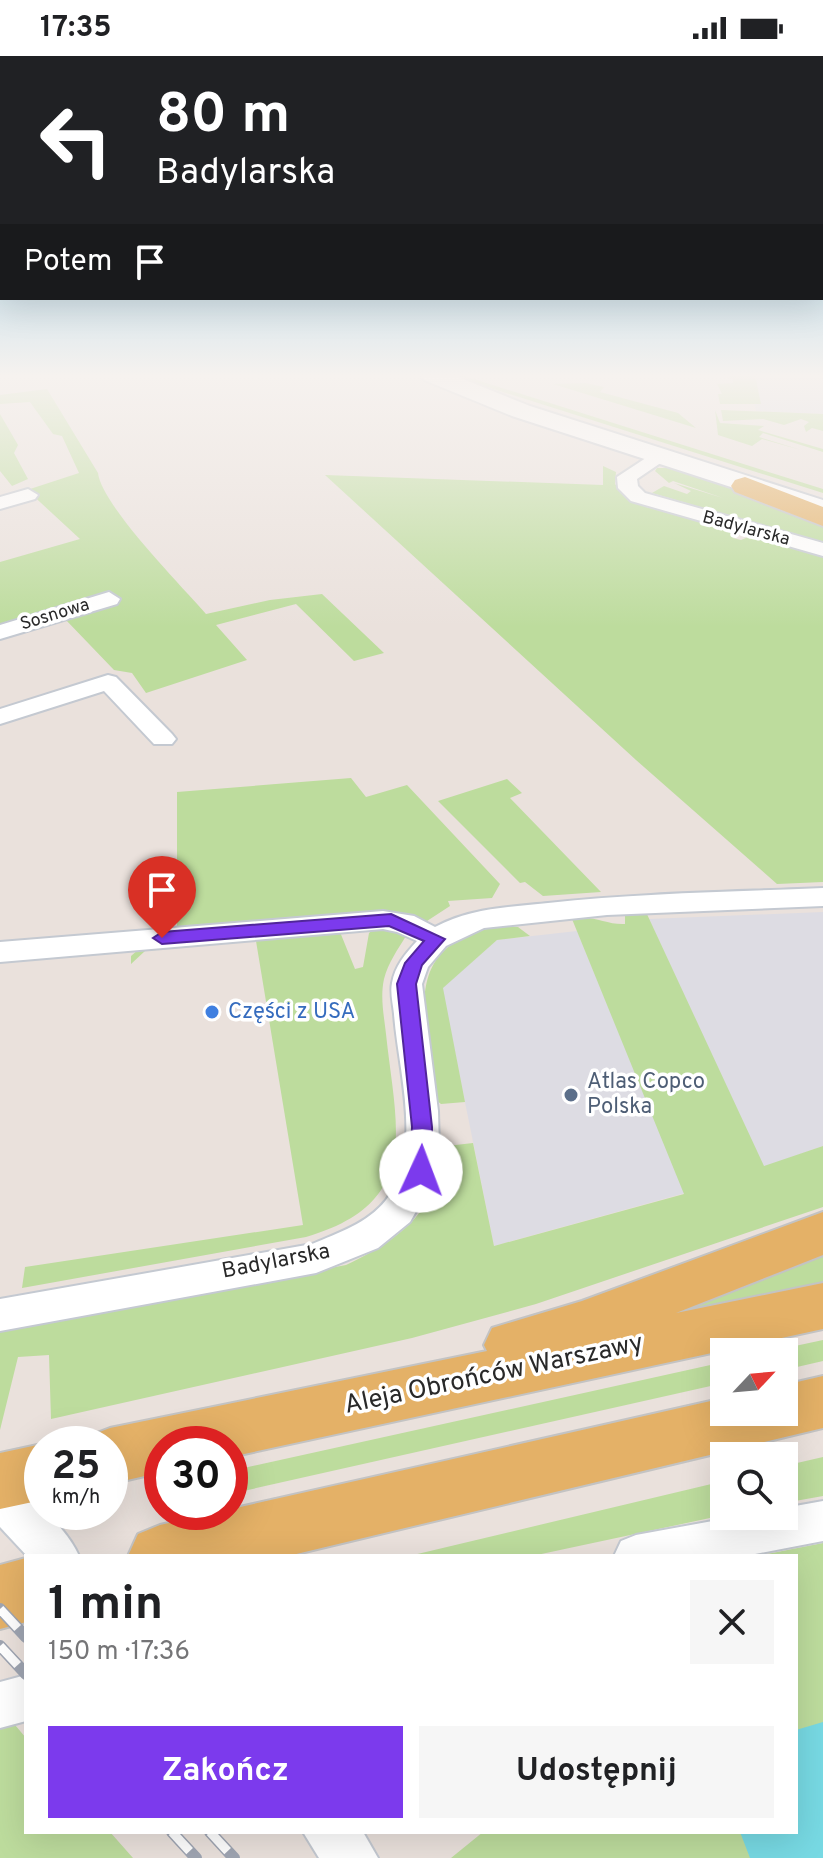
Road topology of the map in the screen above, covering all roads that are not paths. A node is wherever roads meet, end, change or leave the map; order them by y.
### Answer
1 (653, 459) edge
2 (667, 459) edge
3 (698, 459) edge
4 (744, 459) edge
5 (823, 484) edge
6 (745, 486) junction
7 (28, 495) dead end
8 (823, 499) edge
9 (0, 503) edge
10 (823, 509) edge
11 (823, 517) edge
12 (823, 550) edge
13 (109, 599) dead end
14 (0, 632) edge
15 (0, 717) edge
16 (163, 739) dead end
17 (823, 897) edge
18 (436, 939) junction
19 (0, 952) edge
20 (823, 1233) edge
21 (823, 1306) edge
22 (0, 1315) edge
23 (823, 1402) edge
24 (798, 1408) edge
25 (230, 1426) edge
26 (248, 1426) edge
27 (722, 1426) edge
28 (24, 1476) edge
29 (0, 1481) edge
30 (0, 1498) edge
31 (823, 1521) edge
32 (55, 1554) edge
33 (169, 1554) edge
34 (647, 1554) edge
35 (24, 1591) edge
36 (0, 1597) edge
37 (24, 1699) edge
38 (0, 1705) edge
39 (330, 1834) edge
40 (353, 1858) edge

1 - 12 street, Badylarska
2 - 6 main road
3 - 8 main road
4 - 5 main road
6 - 10 main road
6 - 11 main road
7 - 9 street
13 - 14 street, Sosnowa
15 - 16 street
17 - 18 street, Badylarska
18 - 19 street
18 - 22 street, Badylarska
20 - 25 main road
21 - 26 main road, Aleja Obrońców Warszawy
23 - 24 main road
27 - 33 main road
28 - 29 main road
30 - 32 street
31 - 34 street
35 - 36 main road
37 - 38 street
39 - 40 street

